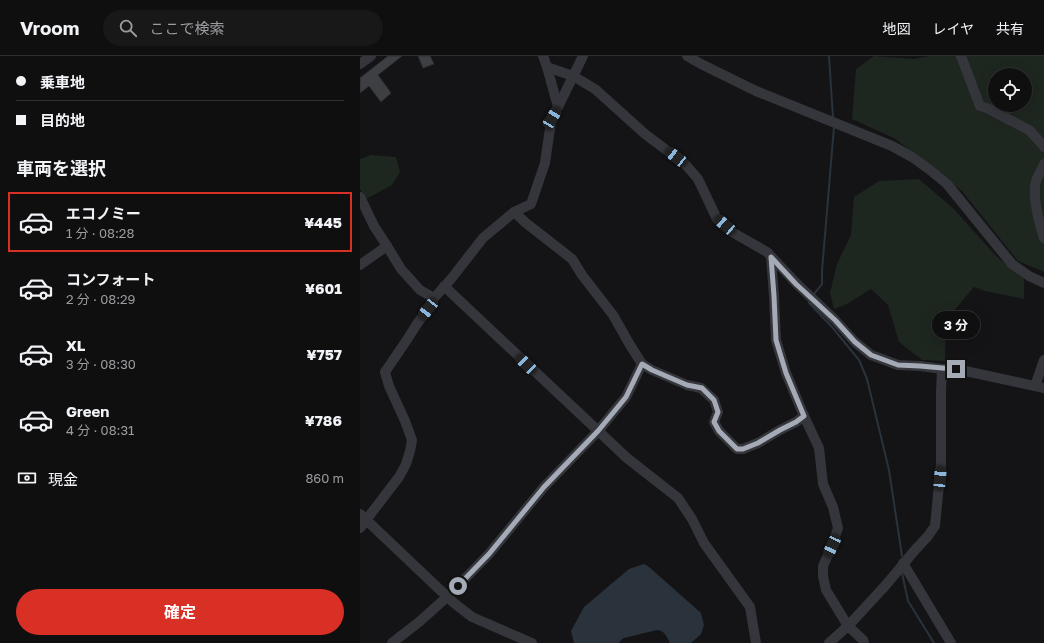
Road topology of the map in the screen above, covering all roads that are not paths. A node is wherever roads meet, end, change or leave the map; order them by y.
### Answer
1 (371, 56) edge
2 (543, 56) edge
3 (583, 56) edge
4 (687, 56) edge
5 (961, 56) edge
6 (360, 64) edge
7 (547, 67) junction
8 (573, 76) junction
9 (558, 107) junction
10 (1044, 147) edge
11 (1044, 164) edge
12 (360, 197) edge
13 (514, 212) junction
14 (1044, 238) edge
15 (387, 246) junction
16 (771, 257) junction
17 (360, 264) edge
18 (1044, 283) edge
19 (444, 286) junction
20 (434, 298) junction
21 (1044, 360) edge
22 (642, 364) junction
23 (942, 368) junction
24 (1040, 387) edge
25 (804, 416) junction
26 (598, 431) junction
27 (363, 517) edge
28 (360, 528) edge
29 (903, 563) junction
30 (447, 597) junction
31 (848, 626) junction
32 (392, 643) edge
33 (532, 643) edge
34 (756, 643) edge
35 (829, 643) edge
36 (864, 643) edge
37 (951, 643) edge

1 - 6 street
2 - 7 street
3 - 8 street
4 - 18 street
5 - 10 street
7 - 8 street
7 - 9 street
8 - 9 street
8 - 16 street
9 - 13 street
11 - 14 street
12 - 15 street
13 - 19 street
13 - 22 street
15 - 17 street
15 - 20 street
16 - 23 street
16 - 25 street
19 - 20 street
19 - 26 street
20 - 27 street
21 - 24 street
22 - 25 street
22 - 26 street
23 - 24 street
23 - 29 street
25 - 31 street
26 - 30 street
26 - 34 street
27 - 28 street
27 - 30 street
29 - 31 street
29 - 37 street
30 - 32 street
30 - 33 street
31 - 35 street
31 - 36 street

